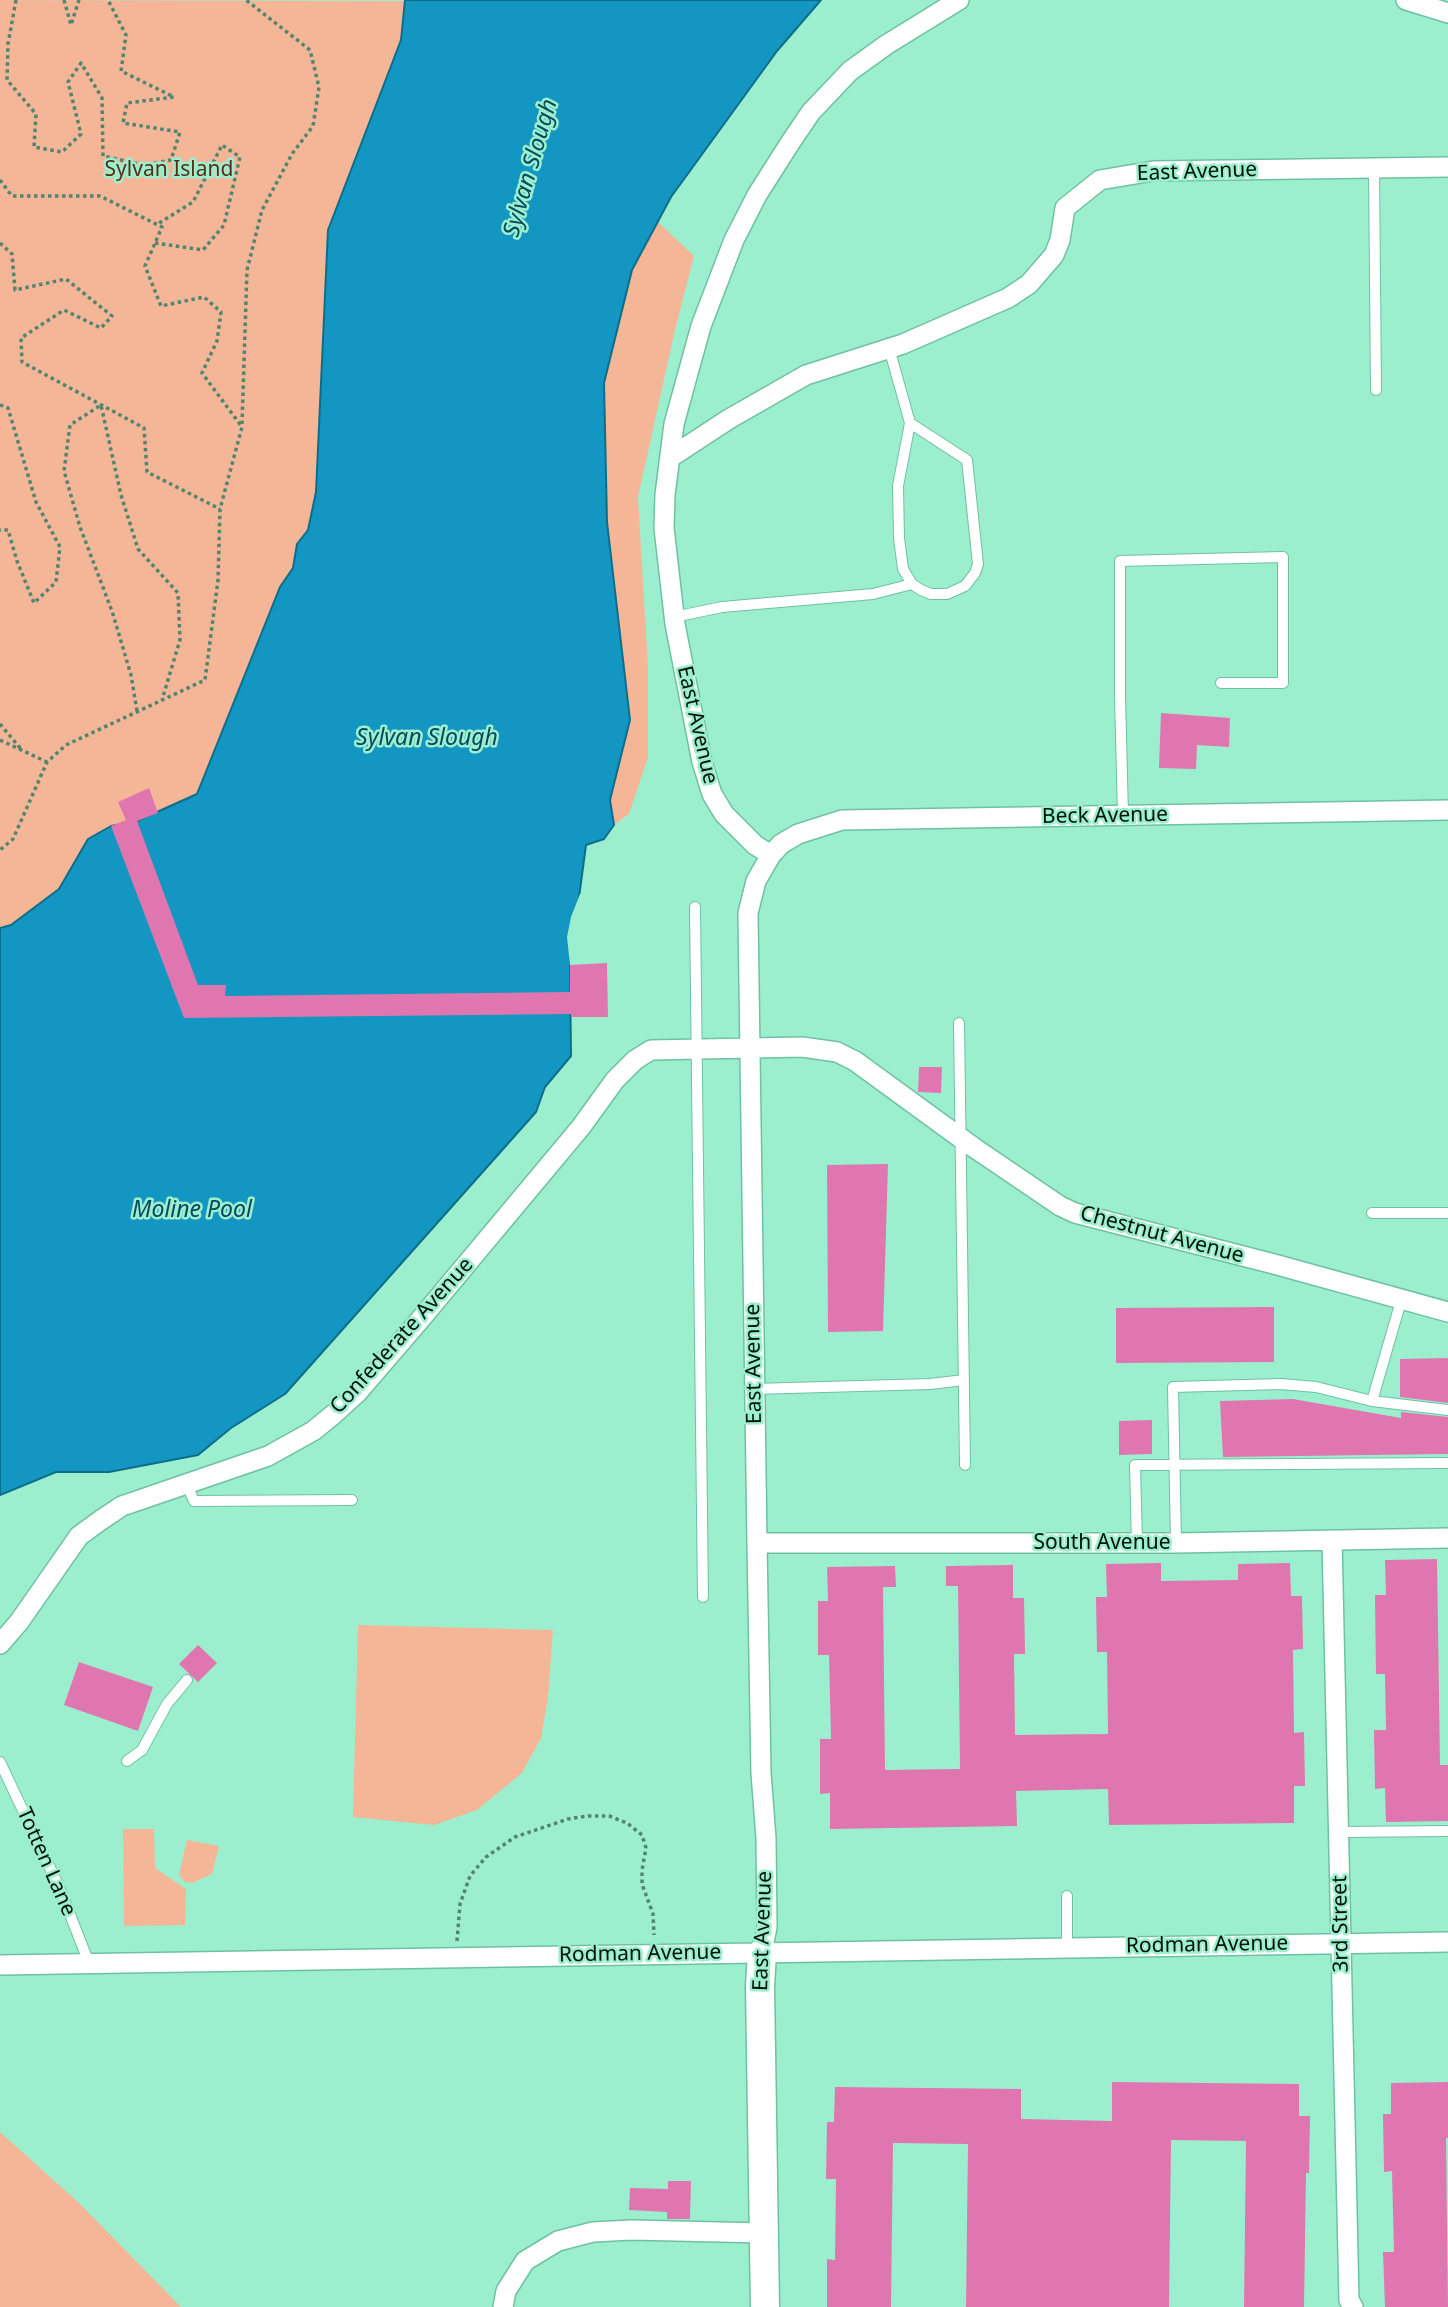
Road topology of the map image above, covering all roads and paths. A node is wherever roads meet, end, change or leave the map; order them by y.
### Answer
1 (16, 0) edge
2 (64, 0) edge
3 (79, 0) edge
4 (108, 0) edge
5 (246, 0) edge
6 (959, 0) edge
7 (1406, 0) edge
8 (1448, 13) edge
9 (1448, 167) edge
10 (1374, 168) junction
11 (0, 180) edge
12 (156, 225) junction
13 (0, 243) edge
14 (155, 243) junction
15 (889, 348) junction
16 (1376, 390) dead end
17 (0, 405) edge
18 (101, 405) junction
19 (910, 423) junction
20 (242, 426) junction
21 (671, 457) junction
22 (220, 509) junction
23 (0, 530) edge
24 (912, 584) junction
25 (674, 617) junction
26 (1221, 682) dead end
27 (162, 700) junction
28 (138, 711) junction
29 (0, 724) edge
30 (0, 740) edge
31 (22, 750) junction
32 (47, 762) junction
33 (1448, 810) edge
34 (1123, 816) junction
35 (0, 850) edge
36 (771, 855) junction
37 (695, 907) dead end
38 (959, 1023) dead end
39 (699, 1048) junction
40 (750, 1049) junction
41 (960, 1137) junction
42 (1372, 1213) dead end
43 (1448, 1213) edge
44 (1401, 1301) junction
45 (1448, 1312) edge
46 (964, 1380) junction
47 (754, 1389) junction
48 (1372, 1401) junction
49 (1448, 1410) edge
50 (1448, 1463) edge
51 (965, 1465) dead end
52 (1174, 1465) junction
53 (187, 1485) junction
54 (352, 1500) dead end
55 (1448, 1538) edge
56 (1332, 1540) junction
57 (757, 1543) junction
58 (1137, 1543) junction
59 (1175, 1543) junction
60 (703, 1597) dead end
61 (0, 1644) edge
62 (187, 1680) dead end
63 (127, 1761) dead end
64 (0, 1762) edge
65 (1448, 1831) edge
66 (1339, 1832) junction
67 (1066, 1896) dead end
68 (1448, 1942) edge
69 (1342, 1944) junction
70 (1067, 1947) junction
71 (762, 1953) junction
72 (654, 1954) junction
73 (457, 1957) junction
74 (89, 1963) junction
75 (0, 1965) edge
76 (764, 2233) junction
77 (503, 2307) edge
78 (765, 2307) edge
79 (1353, 2307) edge

1 - 4 path
2 - 3 path
5 - 20 path
6 - 21 street, East Avenue
7 - 8 street
9 - 10 street, East Avenue
10 - 15 street, East Avenue
10 - 16 lane
11 - 12 path
12 - 14 path
12 - 14 path
13 - 18 path
14 - 20 path
15 - 19 lane
15 - 21 street, East Avenue
17 - 23 path
18 - 22 path
18 - 27 path
18 - 28 path
19 - 24 lane
19 - 24 lane
20 - 22 path
21 - 25 street, East Avenue
22 - 27 path
24 - 25 lane
25 - 36 street, East Avenue
26 - 34 lane
27 - 28 path
28 - 32 path
29 - 31 path
30 - 31 path
31 - 32 path
32 - 35 path
33 - 34 street, Beck Avenue
34 - 36 street, Beck Avenue
36 - 40 street, East Avenue
37 - 39 lane
38 - 41 lane
39 - 40 street, Confederate Avenue
39 - 53 street, Confederate Avenue
39 - 60 lane
40 - 41 street, Chestnut Avenue
40 - 47 street, East Avenue
41 - 44 street, Chestnut Avenue
41 - 46 lane
42 - 43 lane
44 - 45 street, Chestnut Avenue
44 - 48 lane
46 - 47 lane
46 - 51 lane
47 - 57 street, East Avenue
48 - 49 lane
48 - 52 lane
50 - 52 lane
52 - 58 lane
52 - 59 lane
53 - 54 lane
53 - 61 street, Confederate Avenue
55 - 56 street, South Avenue
56 - 59 street, South Avenue
56 - 66 street, 3rd Street
57 - 58 street, South Avenue
57 - 71 street, East Avenue
58 - 59 street, South Avenue
62 - 63 lane
64 - 74 lane, Totten Lane
65 - 66 lane
66 - 69 street, 3rd Street
67 - 70 lane
68 - 69 street, Rodman Avenue
69 - 70 street, Rodman Avenue
69 - 79 street, 3rd Street
70 - 71 street, Rodman Avenue
71 - 72 street, Rodman Avenue
71 - 76 street, East Avenue
72 - 73 street, Rodman Avenue
72 - 73 path
73 - 74 street, Rodman Avenue
74 - 75 street, Rodman Avenue
76 - 77 street
76 - 78 street, East Avenue

